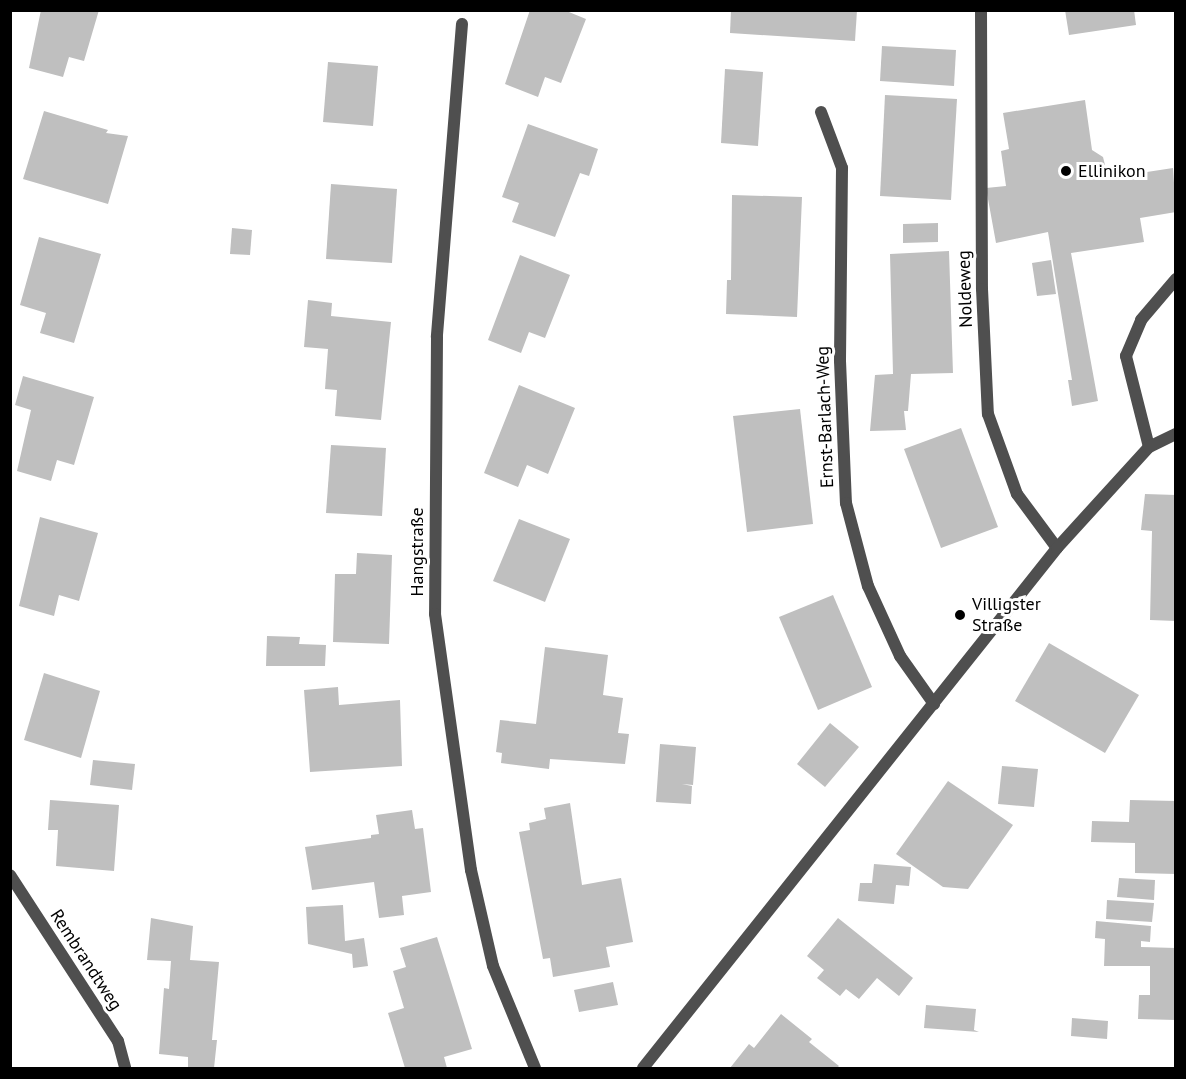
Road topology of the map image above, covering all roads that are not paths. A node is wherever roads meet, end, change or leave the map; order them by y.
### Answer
1 (981, 10) edge
2 (462, 24) dead end
3 (821, 112) dead end
4 (1176, 279) edge
5 (1176, 434) edge
6 (1149, 447) junction
7 (1057, 548) junction
8 (934, 704) junction
9 (10, 875) edge
10 (125, 1068) edge
11 (535, 1068) edge
12 (643, 1068) edge

1 - 7 street, Noldeweg
2 - 11 street, Hangstraße
3 - 8 street, Ernst-Barlach-Weg
4 - 6 street
5 - 6 street
6 - 7 street
7 - 8 street
8 - 12 street
9 - 10 street, Rembrandtweg

